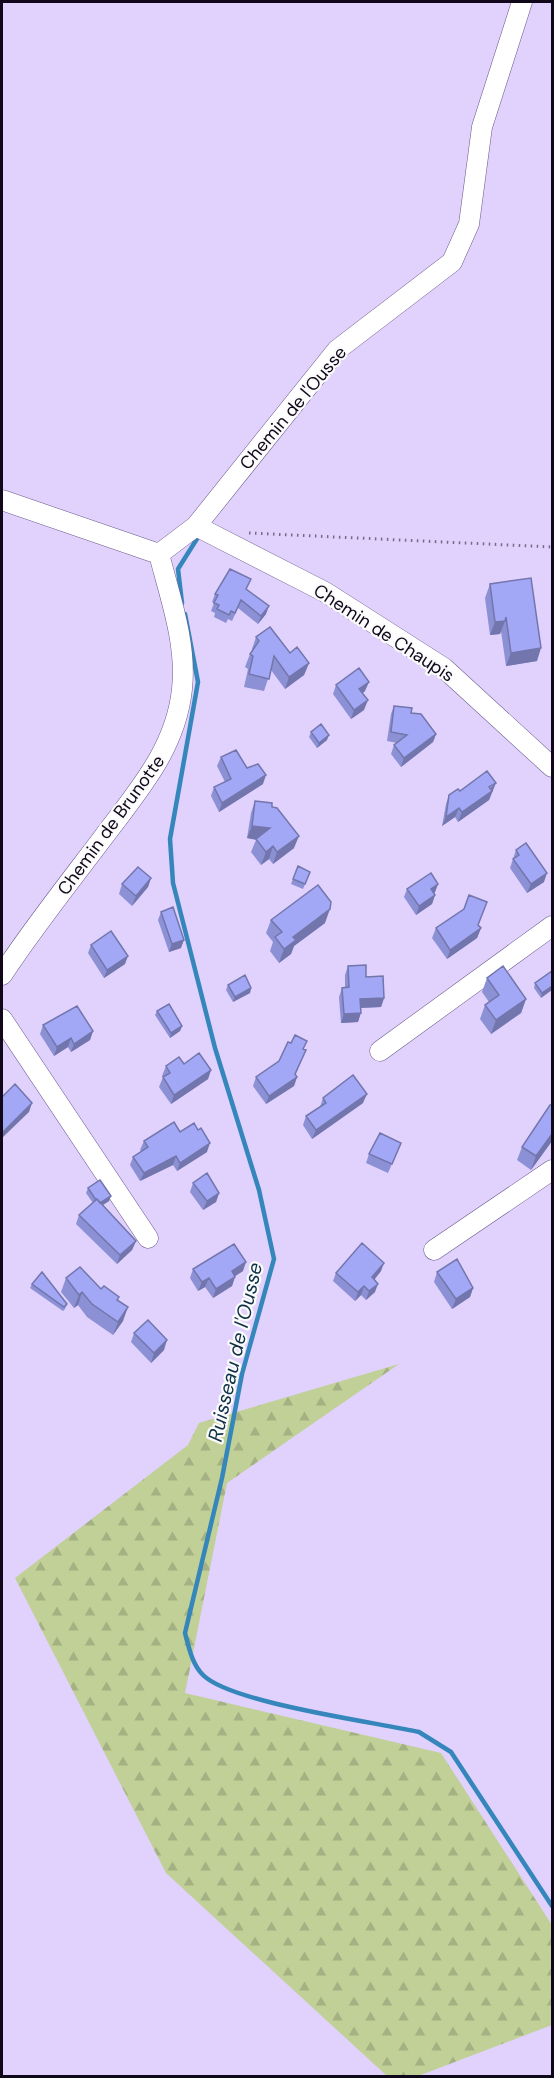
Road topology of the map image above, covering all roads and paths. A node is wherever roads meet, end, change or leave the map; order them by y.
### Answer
1 (522, 2) edge
2 (2, 500) edge
3 (196, 526) junction
4 (233, 544) junction
5 (552, 547) edge
6 (159, 554) junction
7 (552, 767) edge
8 (552, 926) edge
9 (2, 975) edge
10 (2, 1019) edge
11 (380, 1051) dead end
12 (552, 1170) edge
13 (148, 1238) dead end
14 (434, 1250) dead end

1 - 3 street, Chemin de l'Ousse
2 - 6 street
3 - 4 street, Chemin de Chaupis
3 - 6 street, Chemin de l'Ousse
4 - 5 path
4 - 7 street, Chemin de Chaupis
6 - 9 street, Chemin de Brunotte
8 - 11 street
10 - 13 street
12 - 14 street

